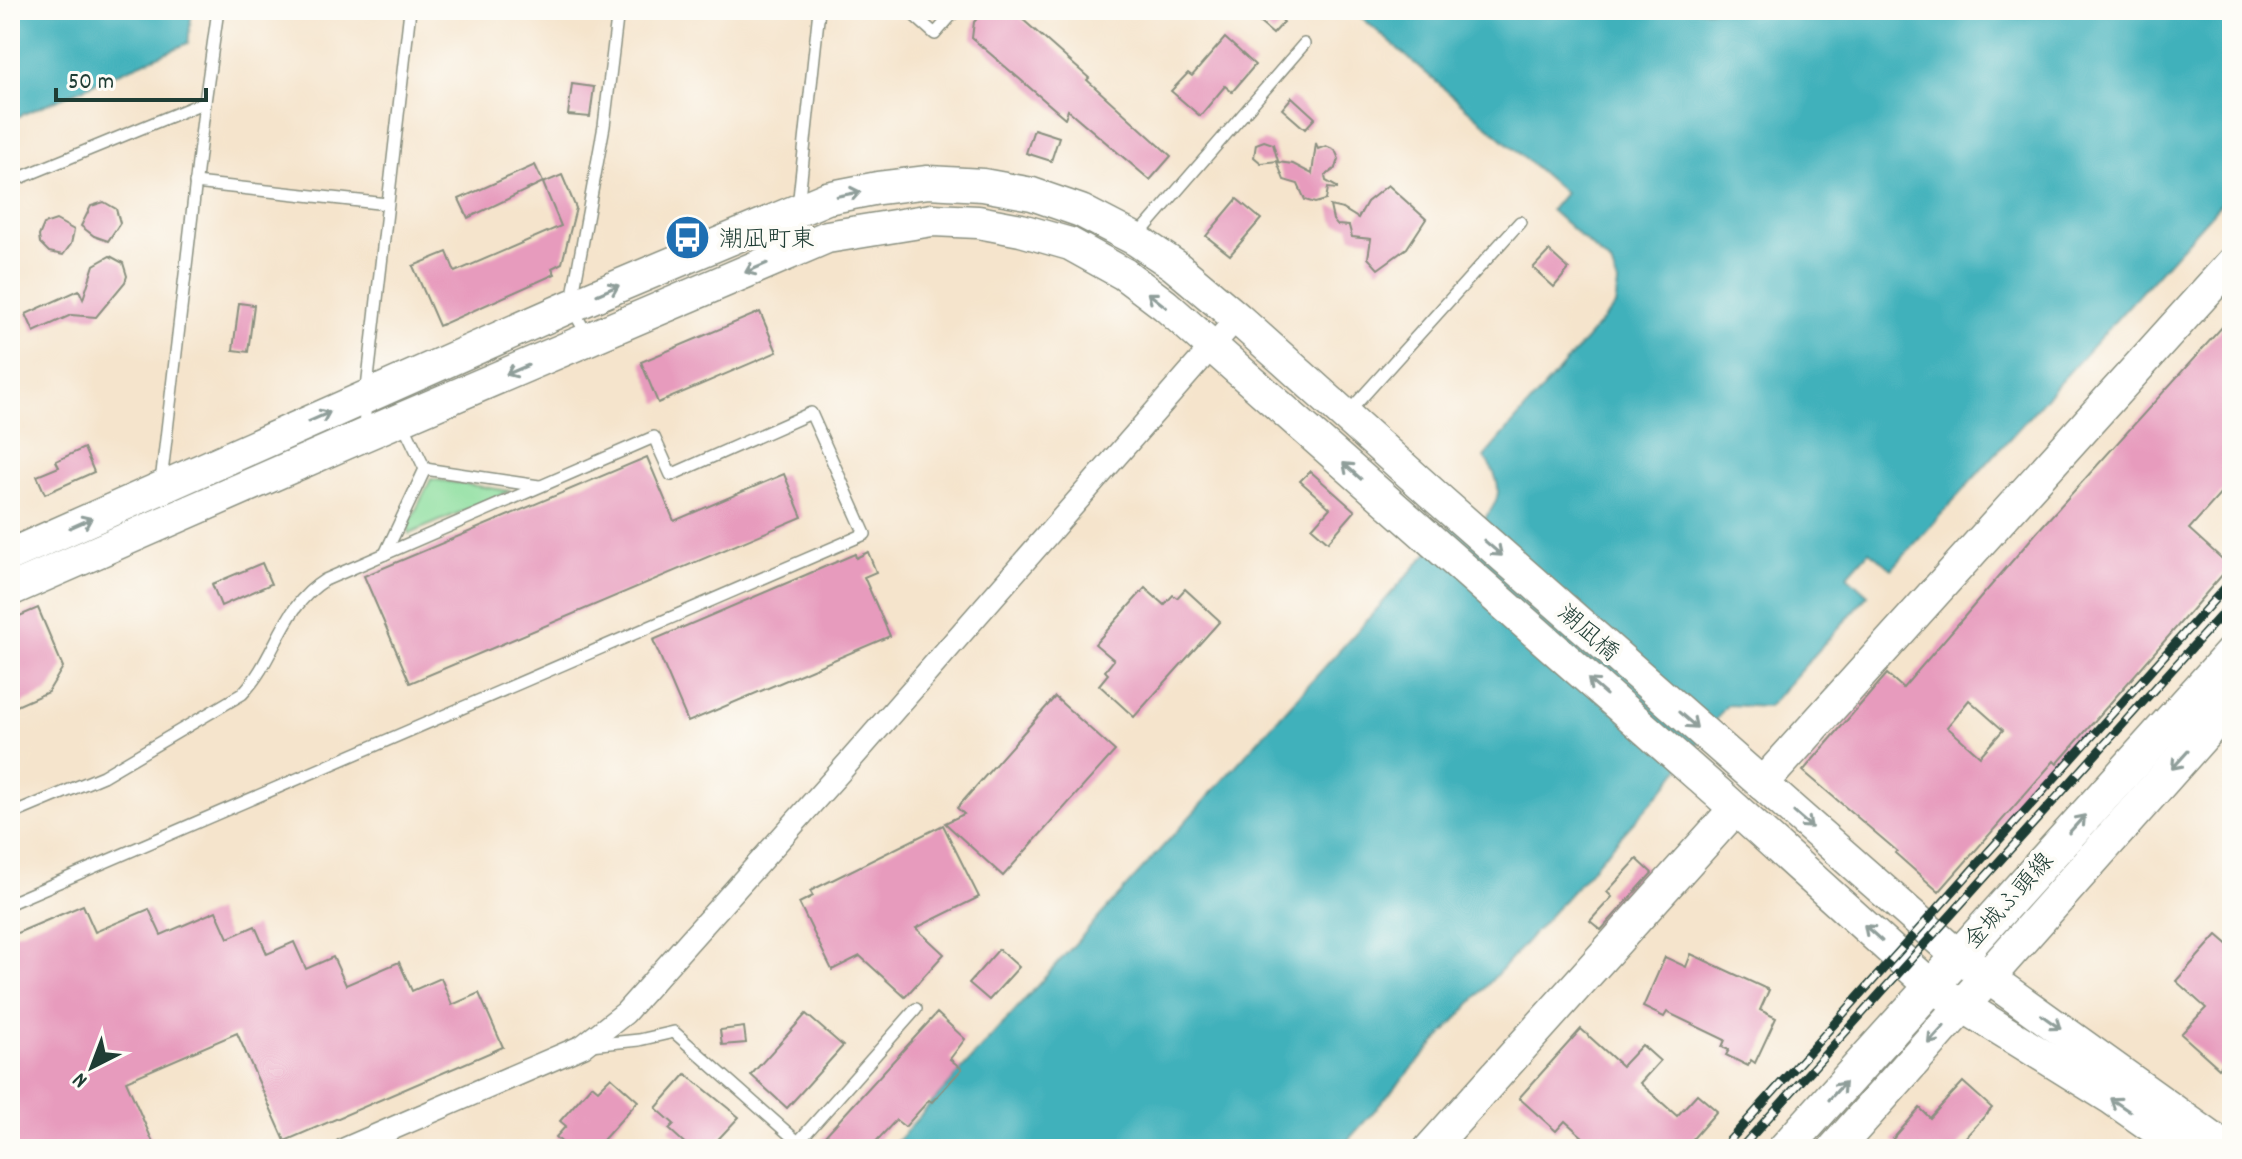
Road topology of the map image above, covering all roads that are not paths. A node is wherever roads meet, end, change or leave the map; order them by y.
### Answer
1 (218, 10) edge
2 (410, 10) edge
3 (618, 10) edge
4 (819, 10) edge
5 (908, 10) edge
6 (956, 10) edge
7 (1304, 44) dead end
8 (205, 102) junction
9 (10, 182) edge
10 (195, 183) junction
11 (387, 204) junction
12 (797, 212) junction
13 (1520, 222) dead end
14 (1135, 239) junction
15 (2232, 263) edge
16 (571, 306) junction
17 (1237, 318) junction
18 (589, 339) junction
19 (1211, 347) junction
20 (366, 396) junction
21 (1346, 416) junction
22 (401, 419) junction
23 (364, 435) junction
24 (425, 469) junction
25 (542, 486) junction
26 (158, 507) junction
27 (385, 554) junction
28 (10, 555) edge
29 (12, 585) edge
30 (2232, 653) edge
31 (2232, 702) edge
32 (1753, 776) junction
33 (1727, 801) junction
34 (10, 815) edge
35 (10, 903) edge
36 (1958, 956) junction
37 (1988, 977) junction
38 (1931, 986) junction
39 (1962, 1005) junction
40 (916, 1009) dead end
41 (583, 1046) junction
42 (2225, 1145) edge
43 (795, 1146) edge
44 (345, 1149) edge
45 (1430, 1149) edge
46 (1785, 1149) edge
47 (1835, 1149) edge
48 (2184, 1149) edge

1 - 8 lane
2 - 11 lane
3 - 16 lane
4 - 12 lane
5 - 6 lane
7 - 14 lane
8 - 9 lane
8 - 10 lane
10 - 11 lane
10 - 26 lane
11 - 20 lane
12 -> 14 street, 潮凪橋
16 -> 12 street, 潮凪橋
13 - 21 lane
14 - 17 street, 潮凪橋
15 - 32 street
16 - 18 lane
16 - 20 street, 潮凪橋
17 - 19 street
17 - 21 street, 潮凪橋
19 -> 18 street, 潮凪橋
18 -> 22 street, 潮凪橋
33 -> 19 street, 潮凪橋
19 - 41 street
20 - 23 lane
26 -> 20 street, 潮凪橋
21 -> 32 street, 潮凪橋
22 - 23 street, 潮凪橋
22 - 24 lane
23 - 26 street, 潮凪橋
24 - 25 lane
24 - 27 lane
25 - 27 lane
25 - 35 lane
28 -> 26 street
26 - 29 street
27 - 34 lane
36 -> 30 main road, 金城ふ頭線
31 -> 37 main road, 金城ふ頭線
32 -> 36 street, 潮凪橋
38 -> 33 street, 潮凪橋
33 - 45 street
36 - 37 street, 潮凪橋
36 - 38 main road, 金城ふ頭線
37 - 39 main road, 金城ふ頭線
37 -> 42 street, 潮凪橋
38 - 39 street, 潮凪橋
46 -> 38 main road, 金城ふ頭線
39 -> 47 main road, 金城ふ頭線
48 -> 39 street, 潮凪橋
40 - 43 lane
41 - 43 lane
41 - 44 street

